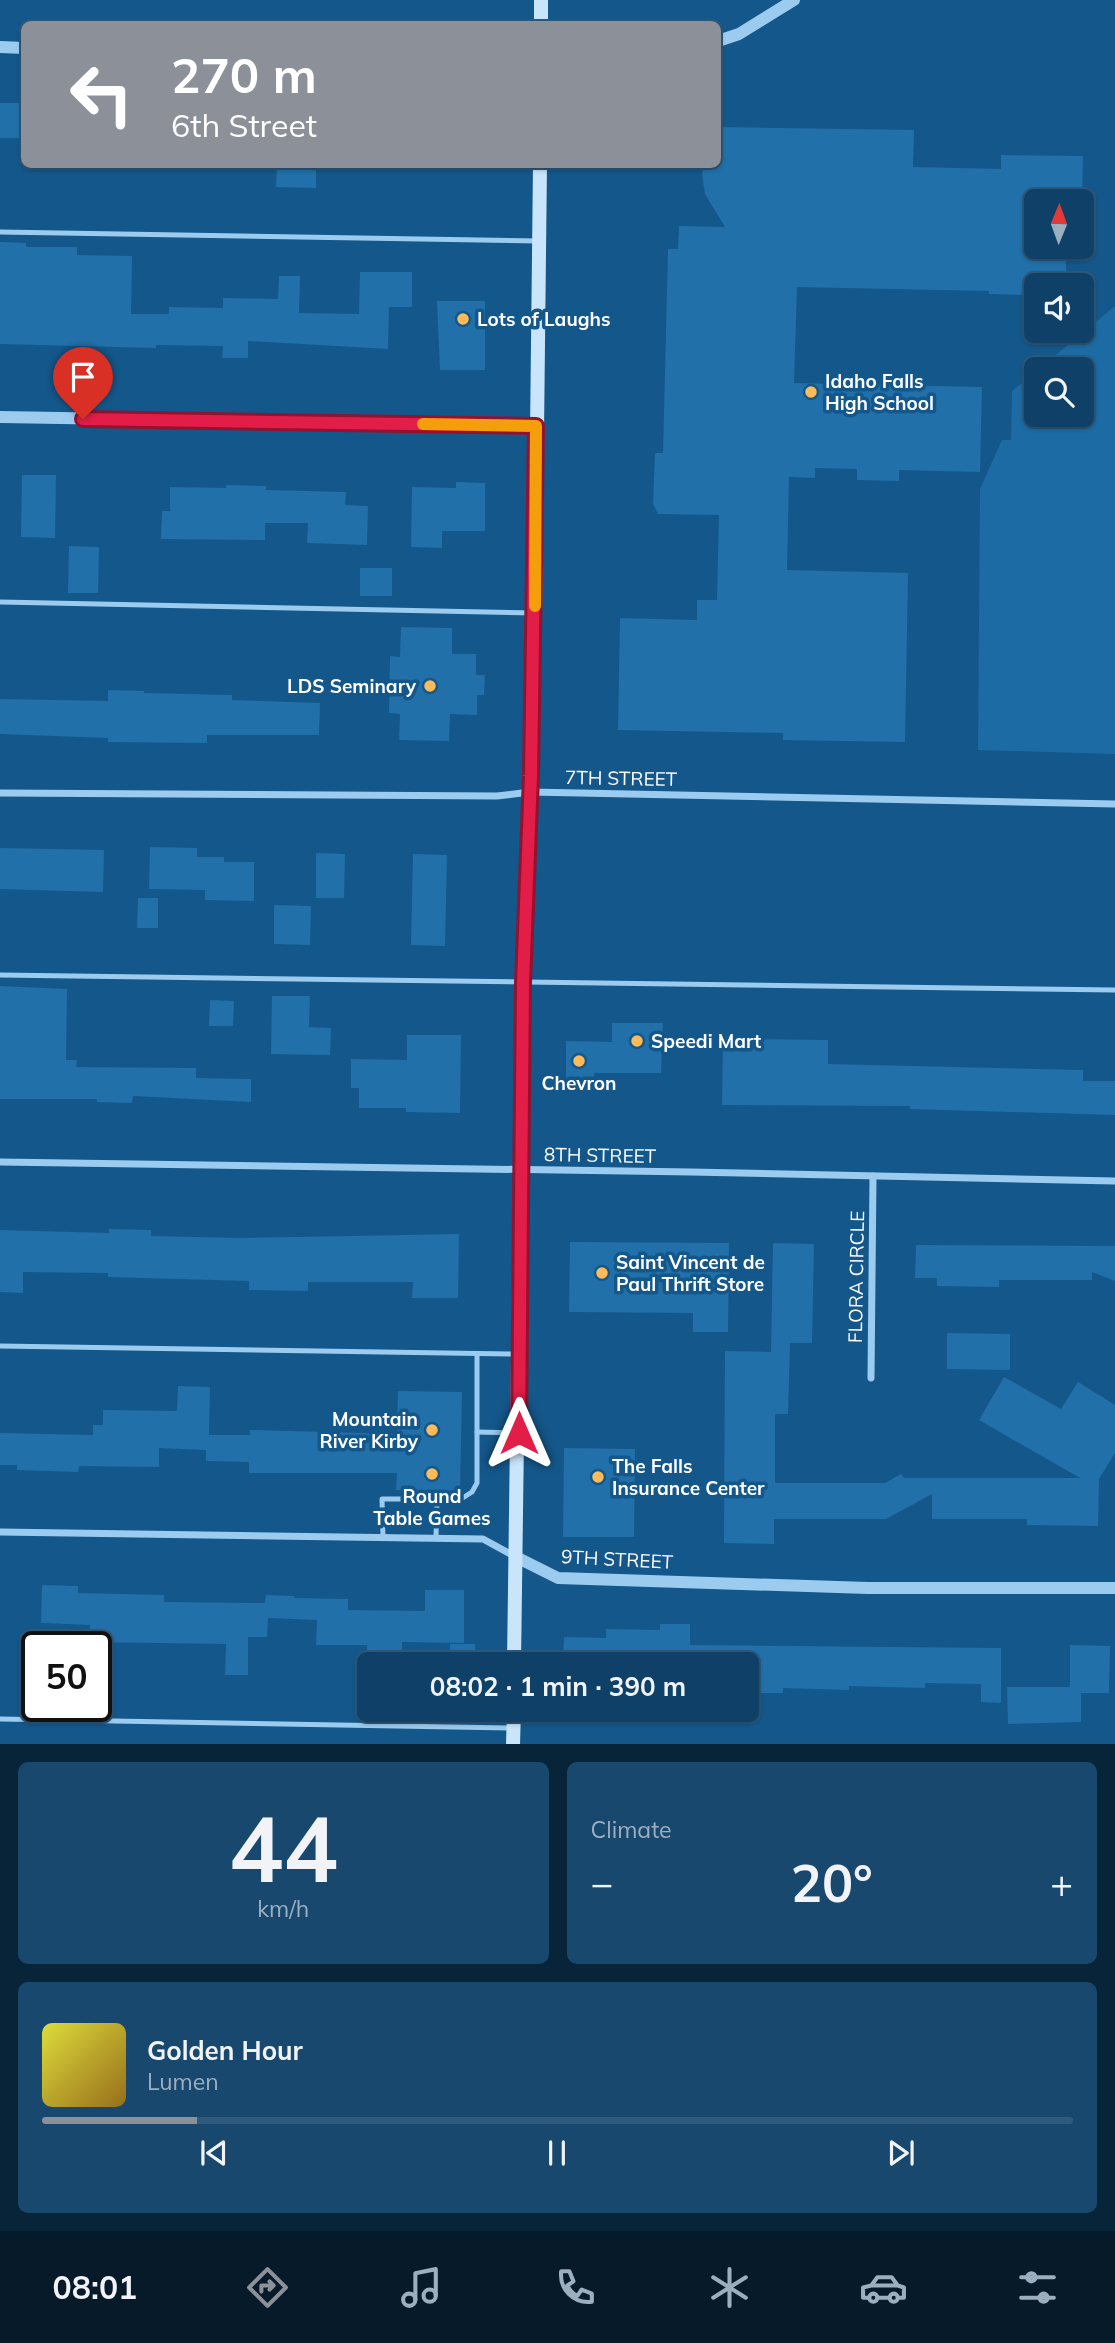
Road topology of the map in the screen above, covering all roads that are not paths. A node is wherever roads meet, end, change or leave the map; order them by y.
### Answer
1 (541, 0) edge
2 (794, 0) edge
3 (541, 21) edge
4 (721, 40) edge
5 (0, 47) edge
6 (21, 48) edge
7 (540, 168) edge
8 (0, 232) edge
9 (538, 241) junction
10 (0, 417) edge
11 (536, 426) junction
12 (0, 602) edge
13 (535, 613) junction
14 (530, 792) junction
15 (0, 793) edge
16 (1115, 804) edge
17 (0, 975) edge
18 (523, 983) junction
19 (1115, 990) edge
20 (0, 1162) edge
21 (520, 1170) junction
22 (873, 1176) junction
23 (1115, 1181) edge
24 (0, 1346) edge
25 (477, 1354) junction
26 (520, 1354) junction
27 (871, 1378) dead end
28 (477, 1432) junction
29 (519, 1433) junction
30 (437, 1499) junction
31 (0, 1532) edge
32 (383, 1538) junction
33 (436, 1538) junction
34 (516, 1557) junction
35 (1115, 1588) edge
36 (514, 1652) edge
37 (0, 1719) edge
38 (513, 1722) edge
39 (513, 1728) junction
40 (513, 1744) edge

1 - 3 main road
2 - 4 street
5 - 6 street
7 - 9 main road
8 - 9 lane
9 - 11 main road
10 - 11 street
11 - 13 main road
12 - 13 lane
13 - 14 main road
14 - 15 street, 7TH STREET
14 - 16 street, 7TH STREET
14 - 18 main road
17 - 18 lane
18 - 19 lane
18 - 21 main road
20 - 21 street, 8TH STREET
21 - 22 street, 8TH STREET
21 - 26 main road
22 - 23 street, 8TH STREET
22 - 27 street, FLORA CIRCLE
24 - 25 lane
25 - 26 lane
25 - 28 lane
26 - 29 main road
28 - 29 lane
28 - 30 lane
29 - 34 main road
30 - 32 lane
30 - 33 lane
31 - 32 street, 9TH STREET
32 - 33 street, 9TH STREET
33 - 34 street, 9TH STREET
34 - 35 street, 9TH STREET
34 - 36 main road
37 - 39 lane
38 - 39 main road
39 - 40 main road

